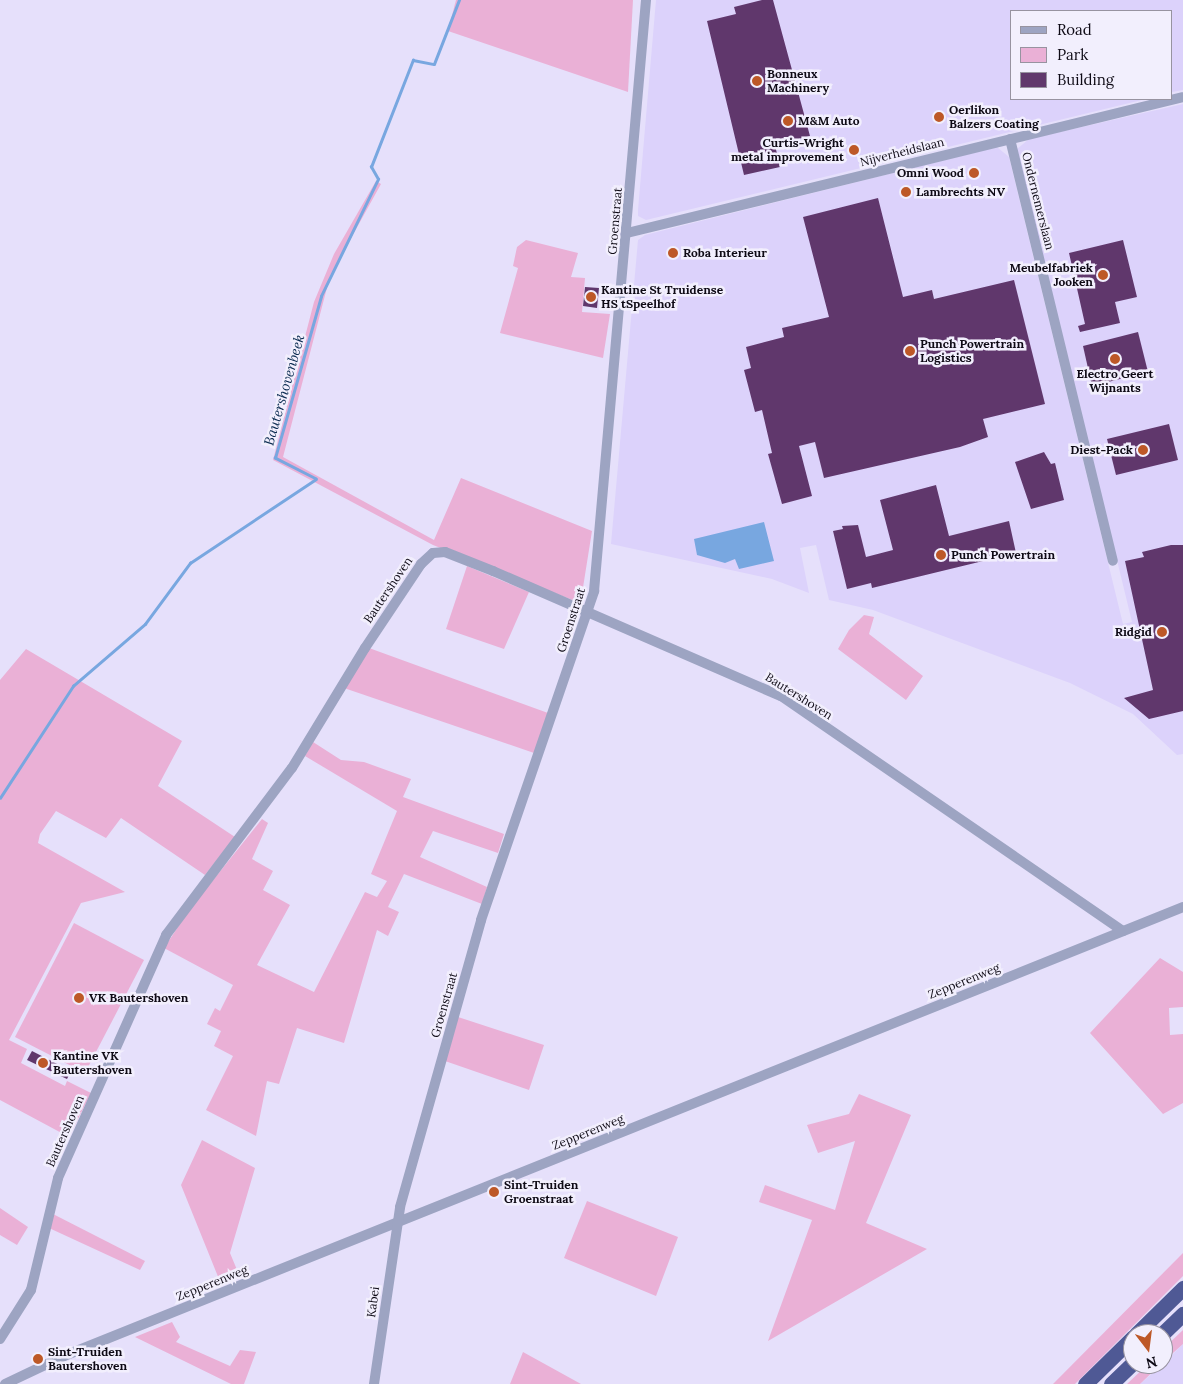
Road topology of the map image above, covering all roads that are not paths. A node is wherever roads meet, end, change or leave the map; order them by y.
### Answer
1 (646, 0) edge
2 (1171, 100) edge
3 (1010, 139) junction
4 (627, 233) junction
5 (1113, 561) dead end
6 (587, 612) junction
7 (1183, 907) edge
8 (1123, 931) junction
9 (396, 1223) junction
10 (1183, 1288) edge
11 (1183, 1314) edge
12 (1146, 1324) edge
13 (1172, 1324) edge
14 (0, 1339) edge
15 (1123, 1347) edge
16 (1123, 1373) edge
17 (4, 1384) edge
18 (374, 1384) edge
19 (1085, 1384) edge
20 (1111, 1384) edge

1 - 4 street, Groenstraat
2 - 3 street, Nijverheidslaan
3 - 4 street, Nijverheidslaan
3 - 5 street, Ondernemerslaan
4 - 6 street, Groenstraat
6 - 8 street, Bautershoven
6 - 9 street, Groenstraat
6 - 14 street, Bautershoven
7 - 8 street, Zepperenweg
8 - 9 street, Zepperenweg
9 - 17 street, Zepperenweg
9 - 18 street, Kabei
10 - 12 highway
11 - 13 highway
15 - 19 highway
16 - 20 highway

